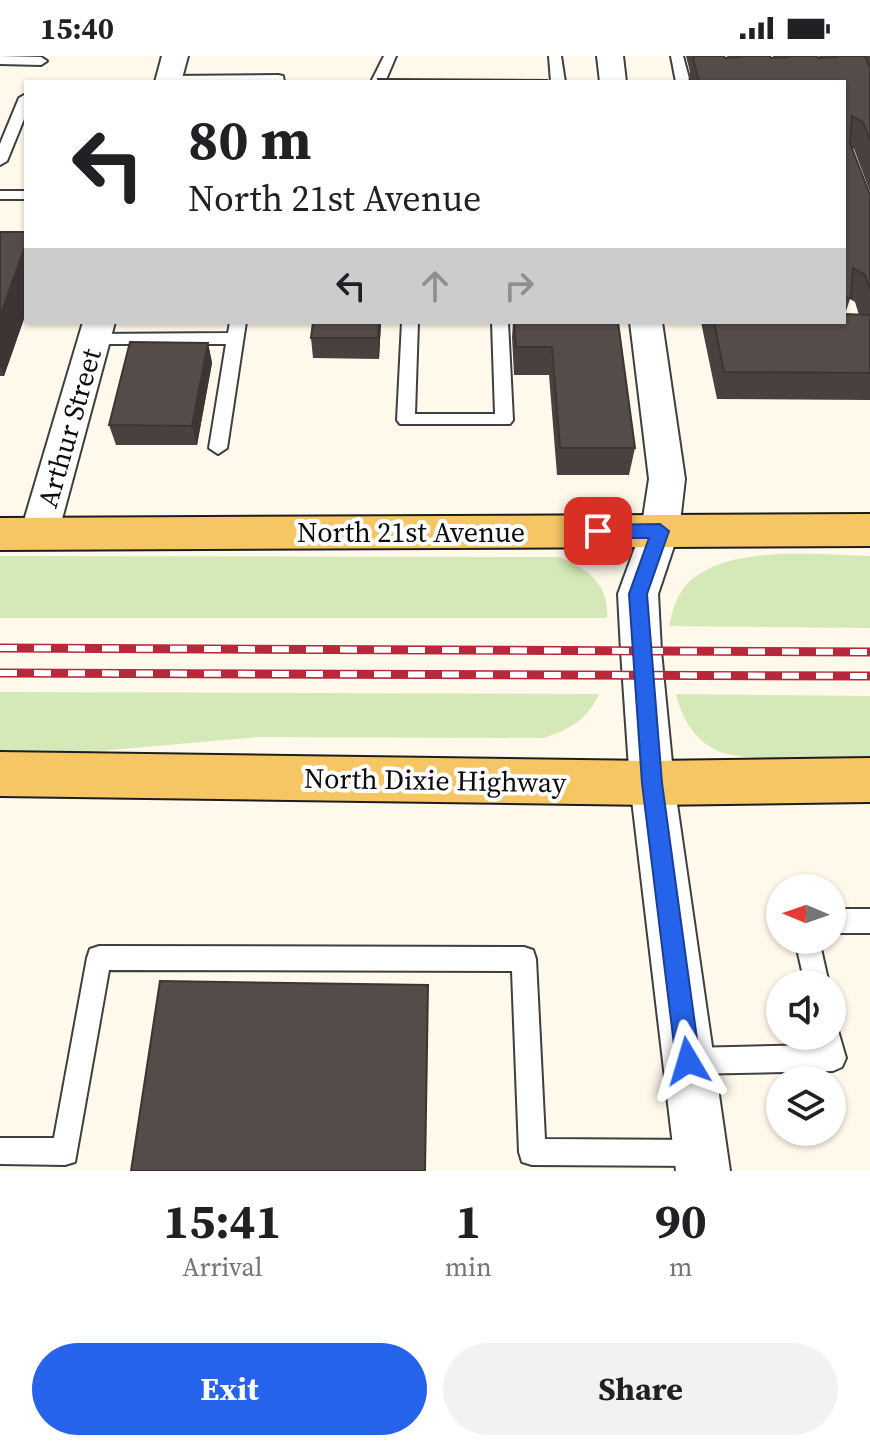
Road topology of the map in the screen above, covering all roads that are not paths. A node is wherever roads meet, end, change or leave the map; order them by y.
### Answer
1 (390, 56) edge
2 (555, 56) edge
3 (610, 56) edge
4 (677, 56) edge
5 (0, 60) edge
6 (41, 63) edge
7 (170, 73) edge
8 (278, 80) edge
9 (379, 80) edge
10 (558, 80) edge
11 (613, 80) edge
12 (683, 80) edge
13 (24, 103) edge
14 (0, 161) edge
15 (0, 195) edge
16 (24, 195) edge
17 (410, 324) edge
18 (500, 324) edge
19 (646, 324) edge
20 (237, 330) edge
21 (97, 331) edge
22 (218, 448) dead end
23 (870, 530) edge
24 (660, 531) junction
25 (19, 534) edge
26 (0, 774) edge
27 (870, 780) edge
28 (652, 783) junction
29 (846, 921) edge
30 (870, 921) edge
31 (831, 1050) edge
32 (688, 1061) junction
33 (0, 1151) edge
34 (702, 1162) edge

1 - 9 lane
2 - 10 lane
3 - 11 street
4 - 12 lane
5 - 6 lane
7 - 8 lane
13 - 14 lane
15 - 16 lane
17 - 18 lane
19 - 24 street
20 - 21 lane
20 - 22 lane
21 - 25 street, Arthur Street
23 - 24 main road, North 21st Avenue
24 - 25 main road, North 21st Avenue
24 - 28 street
26 - 28 main road, North Dixie Highway
27 - 28 main road, North Dixie Highway
28 - 32 street
29 - 30 lane
31 - 32 lane
32 - 34 street
33 - 34 lane

